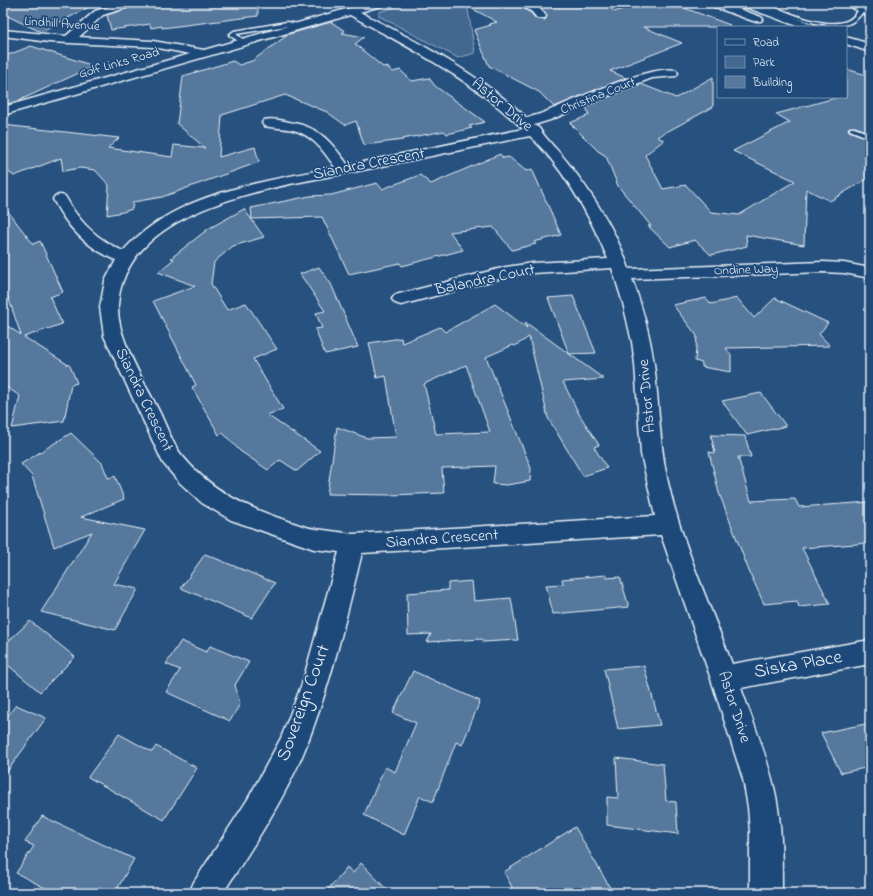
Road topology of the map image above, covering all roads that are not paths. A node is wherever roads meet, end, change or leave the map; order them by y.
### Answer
1 (131, 3) edge
2 (380, 3) edge
3 (523, 3) edge
4 (713, 3) edge
5 (744, 3) edge
6 (759, 3) edge
7 (854, 3) edge
8 (350, 11) junction
9 (861, 11) junction
10 (870, 14) edge
11 (541, 16) dead end
12 (776, 26) edge
13 (808, 26) edge
14 (3, 33) edge
15 (69, 40) junction
16 (847, 40) edge
17 (119, 42) junction
18 (870, 48) edge
19 (847, 51) edge
20 (206, 53) junction
21 (870, 60) edge
22 (672, 73) dead end
23 (124, 77) junction
24 (3, 111) edge
25 (269, 123) dead end
26 (529, 127) junction
27 (852, 129) dead end
28 (870, 136) edge
29 (344, 169) junction
30 (60, 199) dead end
31 (125, 258) junction
32 (620, 269) junction
33 (870, 273) edge
34 (401, 299) dead end
35 (669, 525) junction
36 (353, 544) junction
37 (870, 652) edge
38 (725, 678) junction
39 (205, 893) edge
40 (766, 893) edge

1 - 15 street
2 - 8 street, Golf Links Road
3 - 11 street
4 - 12 main road
5 - 13 main road
6 - 9 lane
7 - 9 lane
8 - 20 street, Golf Links Road
8 - 26 street, Astor Drive
9 - 10 lane
14 - 15 street, Lindhill Avenue
15 - 17 street, Lindhill Avenue
16 - 18 main road
17 - 20 street, Lindhill Avenue
17 - 23 street, Lindhill Avenue
19 - 21 main road
20 - 23 street, Golf Links Road
22 - 26 street, Christina Court
23 - 24 street, Golf Links Road
25 - 29 street
26 - 29 street, Siandra Crescent
26 - 32 street, Astor Drive
27 - 28 lane
29 - 31 street, Siandra Crescent
30 - 31 street
31 - 36 street, Siandra Crescent
32 - 33 street, Ondine Way
32 - 34 street, Balandra Court
32 - 35 street, Astor Drive
35 - 36 street, Siandra Crescent
35 - 38 street, Astor Drive
36 - 39 street, Sovereign Court
37 - 38 street, Siska Place
38 - 40 street, Astor Drive

